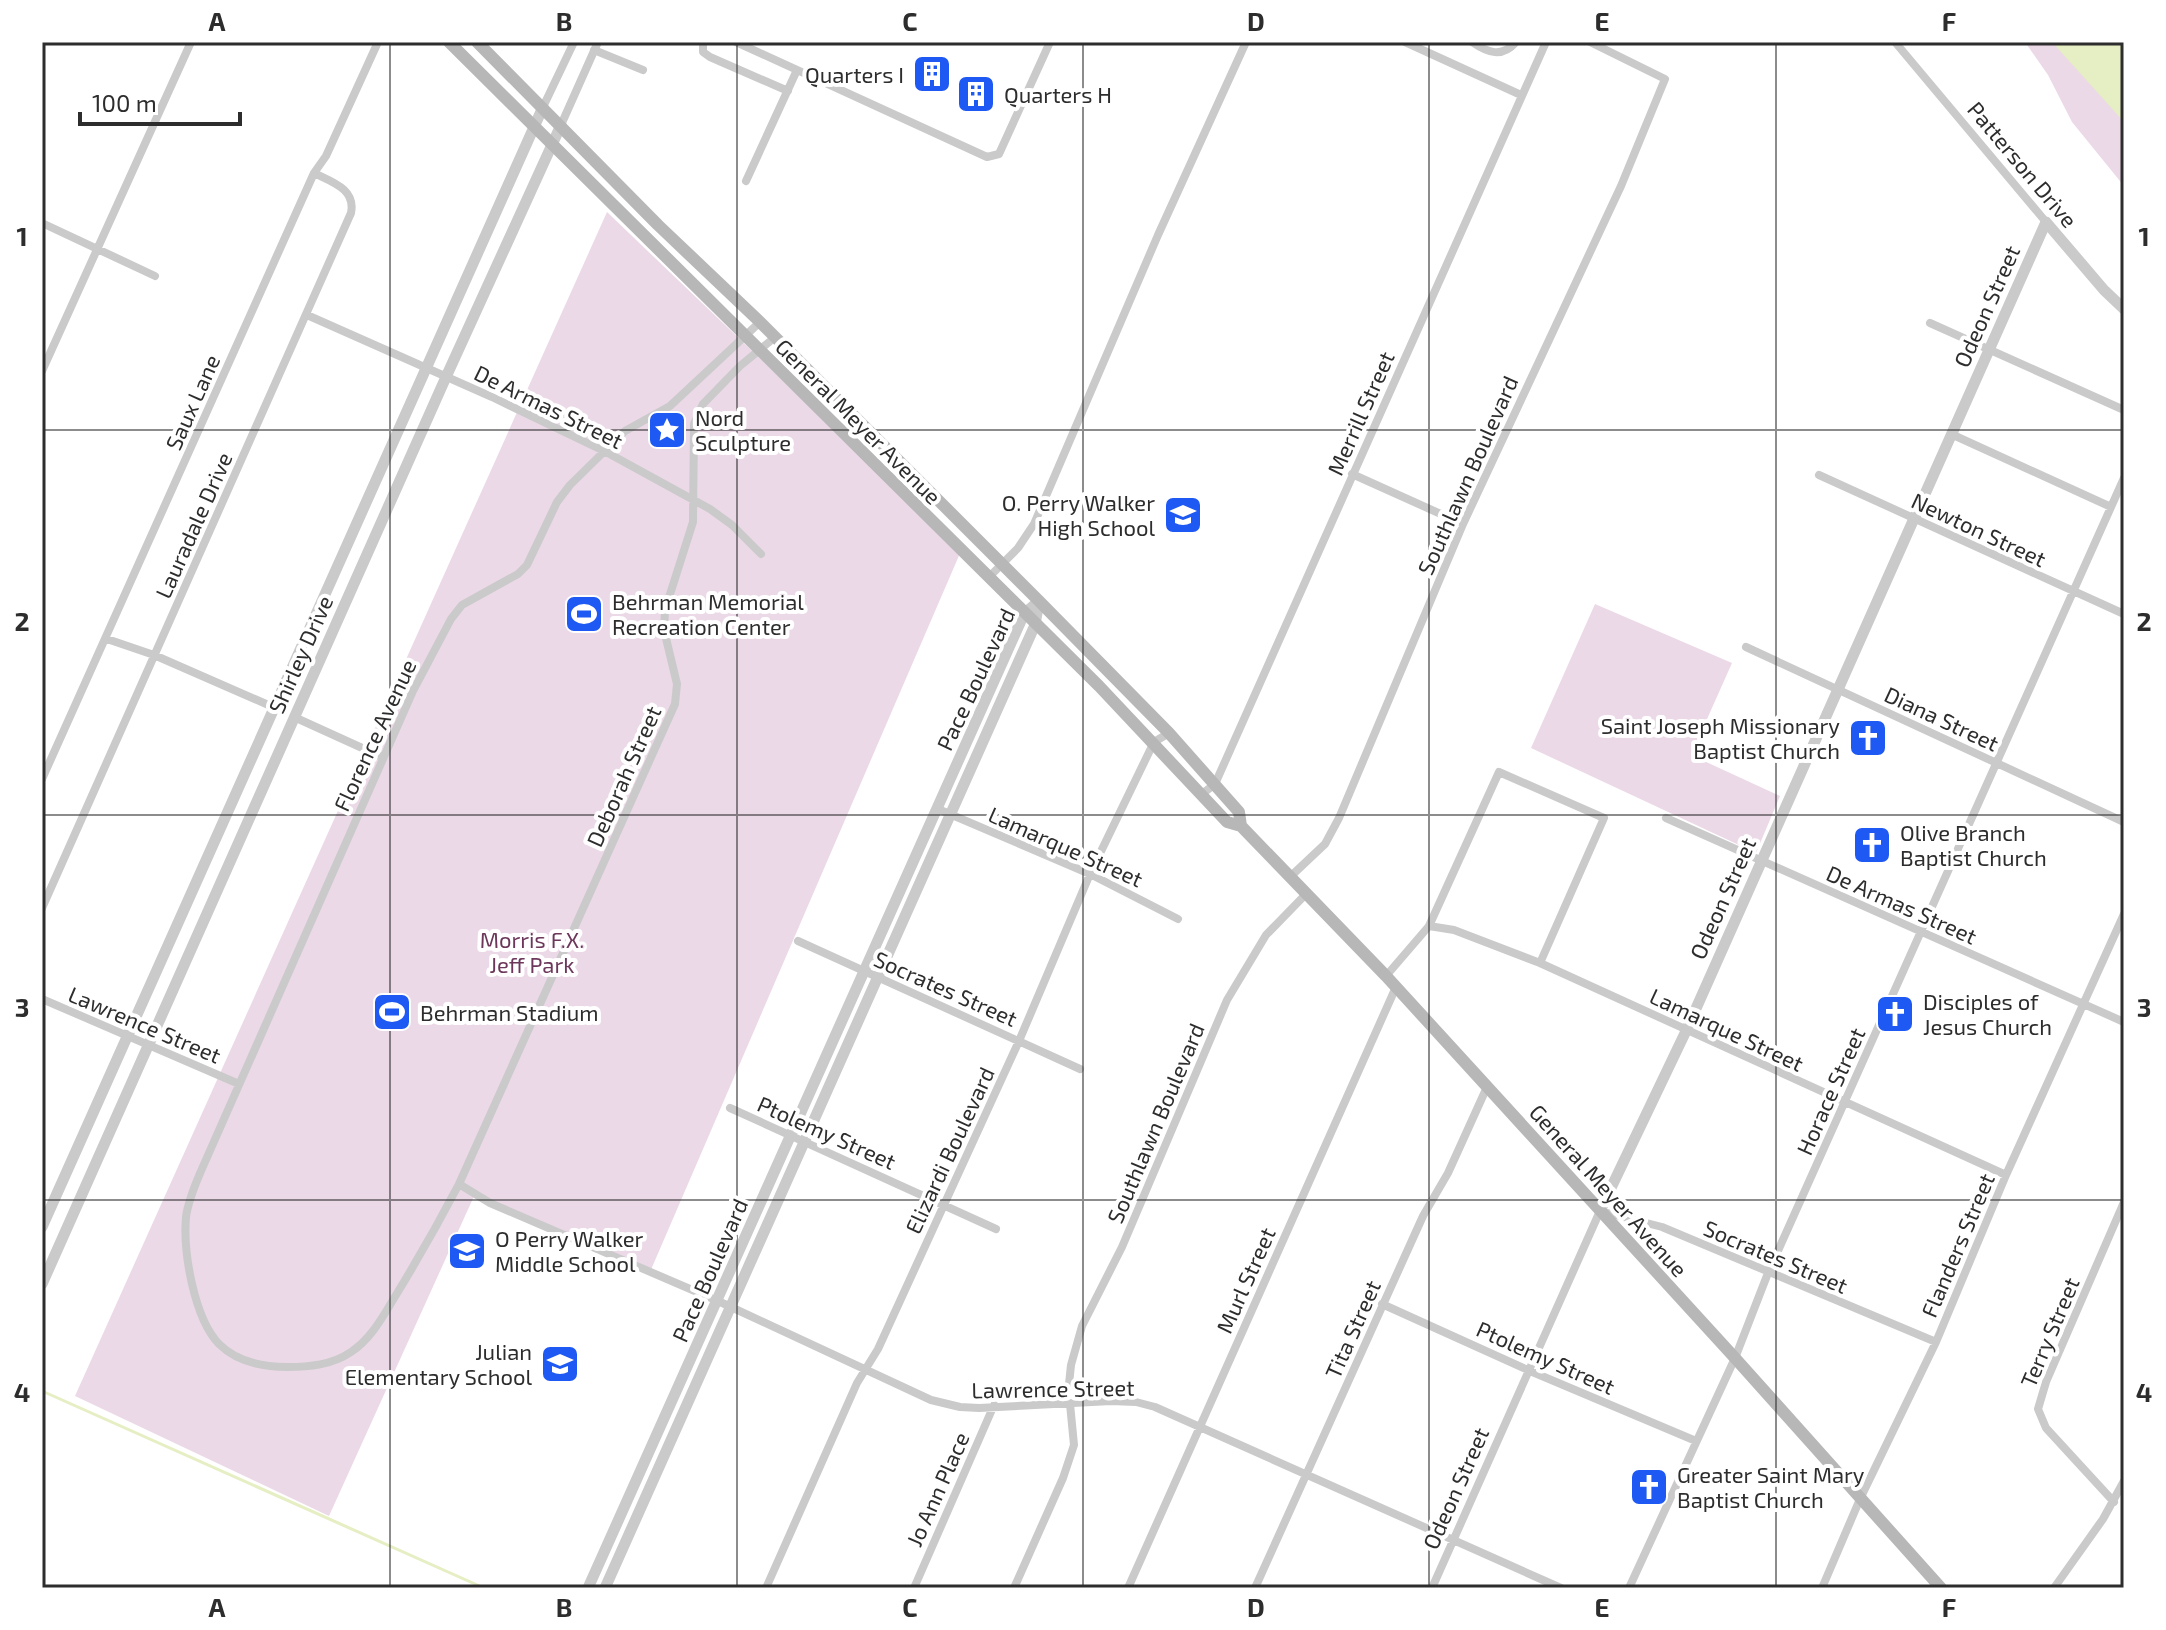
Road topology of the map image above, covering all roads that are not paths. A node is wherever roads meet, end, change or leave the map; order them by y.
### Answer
1 (191, 42) edge
2 (378, 42) edge
3 (449, 42) edge
4 (477, 42) edge
5 (574, 42) edge
6 (703, 42) edge
7 (736, 42) edge
8 (1050, 42) edge
9 (1246, 42) edge
10 (1405, 42) edge
11 (1472, 42) edge
12 (1516, 42) edge
13 (1546, 42) edge
14 (1590, 42) edge
15 (1895, 42) edge
16 (596, 46) edge
17 (643, 70) dead end
18 (797, 70) junction
19 (788, 91) junction
20 (1521, 95) junction
21 (543, 107) junction
22 (561, 125) junction
23 (534, 126) junction
24 (554, 145) junction
25 (314, 173) junction
26 (746, 181) dead end
27 (2046, 222) junction
28 (42, 223) edge
29 (97, 249) junction
30 (155, 276) dead end
31 (2124, 309) edge
32 (307, 315) junction
33 (760, 322) junction
34 (1930, 323) dead end
35 (745, 336) junction
36 (774, 338) junction
37 (1989, 348) junction
38 (759, 350) junction
39 (426, 368) junction
40 (42, 371) edge
41 (446, 377) junction
42 (2124, 410) edge
43 (1951, 434) junction
44 (606, 452) junction
45 (1352, 474) junction
46 (1819, 475) dead end
47 (2124, 478) edge
48 (692, 498) junction
49 (2111, 507) junction
50 (1915, 519) junction
51 (1463, 524) junction
52 (761, 554) dead end
53 (1003, 565) junction
54 (988, 578) junction
55 (2075, 593) junction
56 (1039, 601) junction
57 (1024, 614) junction
58 (2124, 614) edge
59 (1035, 625) junction
60 (107, 639) junction
61 (1746, 647) dead end
62 (154, 655) junction
63 (1836, 689) junction
64 (273, 707) junction
65 (294, 717) junction
66 (1169, 733) junction
67 (1154, 742) junction
68 (382, 757) junction
69 (1997, 763) junction
70 (42, 779) edge
71 (1215, 784) junction
72 (1202, 794) junction
73 (938, 809) junction
74 (952, 815) junction
75 (1666, 818) dead end
76 (2124, 822) edge
77 (1241, 826) junction
78 (1760, 860) junction
79 (1090, 874) junction
80 (1290, 877) junction
81 (1306, 894) junction
82 (42, 908) edge
83 (2124, 914) edge
84 (1178, 919) dead end
85 (1429, 926) junction
86 (1922, 932) junction
87 (798, 941) dead end
88 (1540, 963) junction
89 (866, 972) junction
90 (1386, 976) junction
91 (879, 978) junction
92 (1396, 987) junction
93 (42, 999) edge
94 (2083, 1004) junction
95 (2124, 1022) edge
96 (1686, 1031) junction
97 (126, 1036) junction
98 (1019, 1041) junction
99 (148, 1045) junction
100 (1080, 1069) dead end
101 (239, 1084) junction
102 (1487, 1087) junction
103 (1845, 1103) junction
104 (730, 1108) dead end
105 (484, 1127) joint
106 (792, 1137) junction
107 (805, 1143) junction
108 (2006, 1175) junction
109 (459, 1184) junction
110 (2124, 1202) edge
111 (944, 1204) junction
112 (1600, 1211) junction
113 (42, 1227) edge
114 (996, 1229) dead end
115 (1768, 1273) junction
116 (42, 1284) edge
117 (718, 1301) junction
118 (1382, 1304) junction
119 (731, 1307) junction
120 (1936, 1342) junction
121 (1735, 1358) junction
122 (866, 1371) junction
123 (1530, 1371) junction
124 (1069, 1384) dead end
125 (1070, 1404) junction
126 (994, 1405) junction
127 (1200, 1426) junction
128 (1696, 1441) junction
129 (648, 1455) junction
130 (662, 1461) junction
131 (1307, 1475) junction
132 (2124, 1481) edge
133 (1860, 1499) junction
134 (2114, 1502) junction
135 (1453, 1540) junction
136 (588, 1588) edge
137 (605, 1588) edge
138 (766, 1588) edge
139 (914, 1588) edge
140 (1014, 1588) edge
141 (1128, 1588) edge
142 (1255, 1588) edge
143 (1432, 1588) edge
144 (1561, 1588) edge
145 (1629, 1588) edge
146 (1822, 1588) edge
147 (1941, 1588) edge
148 (2054, 1588) edge

1 - 29 street
2 - 25 street, Saux Lane
3 - 23 main road, General Meyer Avenue
4 - 21 main road, General Meyer Avenue
5 - 21 street, Shirley Drive
6 - 19 street
7 - 18 street
8 - 18 street
9 - 53 street
10 - 20 street
11 - 12 street
13 - 20 street, Merrill Street
14 - 51 street, Southlawn Boulevard
15 - 27 street, Patterson Drive
16 - 17 street
16 - 22 street, Shirley Drive
18 - 19 street
19 - 26 street
20 - 45 street, Merrill Street
21 - 22 main road, General Meyer Avenue
21 - 23 street, Shirley Drive
22 - 24 street, Shirley Drive
22 - 33 main road, General Meyer Avenue
23 - 24 main road, General Meyer Avenue
23 - 39 street, Shirley Drive
24 - 35 main road, General Meyer Avenue
24 - 41 street, Shirley Drive
25 - 32 street, Lauradale Drive
25 - 60 street, Saux Lane
27 - 31 street, Patterson Drive
27 - 37 street, Odeon Street
28 - 29 street
29 - 30 street
29 - 40 street
32 - 39 street, De Armas Street
32 - 62 street, Lauradale Drive
33 - 35 street, Florence Avenue
33 - 36 main road, General Meyer Avenue
34 - 37 street
35 - 38 main road, General Meyer Avenue
35 - 44 street, Florence Avenue
36 - 38 street, Deborah Street
36 - 53 main road, General Meyer Avenue
37 - 42 street
37 - 43 street, Odeon Street
38 - 48 street, Deborah Street
38 - 54 main road, General Meyer Avenue
39 - 41 street, De Armas Street
39 - 64 street, Shirley Drive
41 - 44 street, De Armas Street
41 - 65 street, Shirley Drive
43 - 49 street
43 - 50 street, Odeon Street
44 - 48 street, De Armas Street
44 - 68 street, Florence Avenue
45 - 51 street
45 - 71 street, Merrill Street
46 - 50 street, Newton Street
47 - 49 street, Horace Street
48 - 52 street, De Armas Street
48 - 105 street, Deborah Street
49 - 55 street, Horace Street
50 - 55 street, Newton Street
50 - 63 street, Odeon Street
51 - 80 street, Southlawn Boulevard
53 - 54 street
53 - 56 main road, General Meyer Avenue
54 - 57 main road, General Meyer Avenue
55 - 58 street, Newton Street
55 - 69 street, Horace Street
56 - 57 street, Pace Boulevard
56 - 59 street, Pace Boulevard
56 - 66 main road, General Meyer Avenue
57 - 59 main road, General Meyer Avenue
57 - 73 street, Pace Boulevard
59 - 67 main road, General Meyer Avenue
59 - 74 street, Pace Boulevard
60 - 62 street
60 - 70 street, Saux Lane
61 - 63 street, Diana Street
62 - 64 street
62 - 82 street, Lauradale Drive
63 - 69 street, Diana Street
63 - 78 street, Odeon Street
64 - 65 street
64 - 97 street, Shirley Drive
65 - 68 street
65 - 99 street, Shirley Drive
66 - 67 street
66 - 71 main road, General Meyer Avenue
67 - 72 main road, General Meyer Avenue
67 - 79 street, Elizardi Boulevard
68 - 101 street, Florence Avenue
69 - 76 street, Diana Street
69 - 86 street, Horace Street
71 - 72 street, Merrill Street
71 - 77 main road, General Meyer Avenue
72 - 77 main road, General Meyer Avenue
73 - 74 street, Lamarque Street
73 - 89 street, Pace Boulevard
74 - 79 street, Lamarque Street
74 - 91 street, Pace Boulevard
75 - 78 street, De Armas Street
77 - 80 main road, General Meyer Avenue
78 - 86 street, De Armas Street
78 - 96 street, Odeon Street
79 - 84 street, Lamarque Street
79 - 98 street, Elizardi Boulevard
80 - 81 main road, General Meyer Avenue
81 - 90 main road, General Meyer Avenue
81 - 124 street, Southlawn Boulevard
83 - 94 street, Flanders Street
85 - 88 street, Lamarque Street
85 - 88 street
85 - 90 street
86 - 94 street, De Armas Street
86 - 103 street, Horace Street
87 - 89 street, Socrates Street
88 - 96 street, Lamarque Street
89 - 91 street, Socrates Street
89 - 106 street, Pace Boulevard
90 - 92 main road, General Meyer Avenue
91 - 98 street, Socrates Street
91 - 107 street, Pace Boulevard
92 - 102 main road, General Meyer Avenue
92 - 127 street, Murl Street
93 - 97 street, Lawrence Street
94 - 95 street, De Armas Street
94 - 108 street, Flanders Street
96 - 103 street, Lamarque Street
96 - 112 street, Odeon Street
97 - 99 street, Lawrence Street
97 - 113 street, Shirley Drive
98 - 100 street, Socrates Street
98 - 111 street, Elizardi Boulevard
99 - 101 street, Lawrence Street
99 - 116 street, Shirley Drive
101 - 109 street, Lawrence Street
102 - 112 main road, General Meyer Avenue
102 - 118 street, Tita Street
103 - 108 street, Lamarque Street
103 - 115 street, Horace Street
104 - 106 street, Ptolemy Street
105 - 109 street, Lawrence Street
106 - 107 street, Ptolemy Street
106 - 117 street, Pace Boulevard
107 - 111 street, Ptolemy Street
107 - 119 street, Pace Boulevard
108 - 120 street, Flanders Street
109 - 117 street, Lawrence Street
110 - 134 street, Terry Street
111 - 114 street, Ptolemy Street
111 - 122 street, Elizardi Boulevard
112 - 115 street, Socrates Street
112 - 121 main road, General Meyer Avenue
112 - 123 street, Odeon Street
115 - 120 street, Socrates Street
115 - 121 street, Horace Street
117 - 119 street, Lawrence Street
117 - 129 street, Pace Boulevard
118 - 123 street, Ptolemy Street
118 - 131 street, Tita Street
119 - 122 street, Lawrence Street
119 - 130 street, Pace Boulevard
120 - 133 street, Flanders Street
121 - 128 street, Horace Street
121 - 133 main road, General Meyer Avenue
122 - 126 street, Lawrence Street
122 - 138 street, Elizardi Boulevard
123 - 128 street, Ptolemy Street
123 - 135 street, Odeon Street
125 - 126 street, Lawrence Street
125 - 127 street, Lawrence Street
125 - 140 street
126 - 139 street, Jo Ann Place
127 - 131 street, Lawrence Street
127 - 141 street, Murl Street
128 - 145 street, Horace Street
129 - 130 street
129 - 136 street, Pace Boulevard
130 - 137 street, Pace Boulevard
131 - 135 street, Lawrence Street
131 - 142 street, Tita Street
132 - 134 street
133 - 146 street, Flanders Street
133 - 147 main road, General Meyer Avenue
134 - 148 street
135 - 143 street, Odeon Street
135 - 144 street, Lawrence Street

